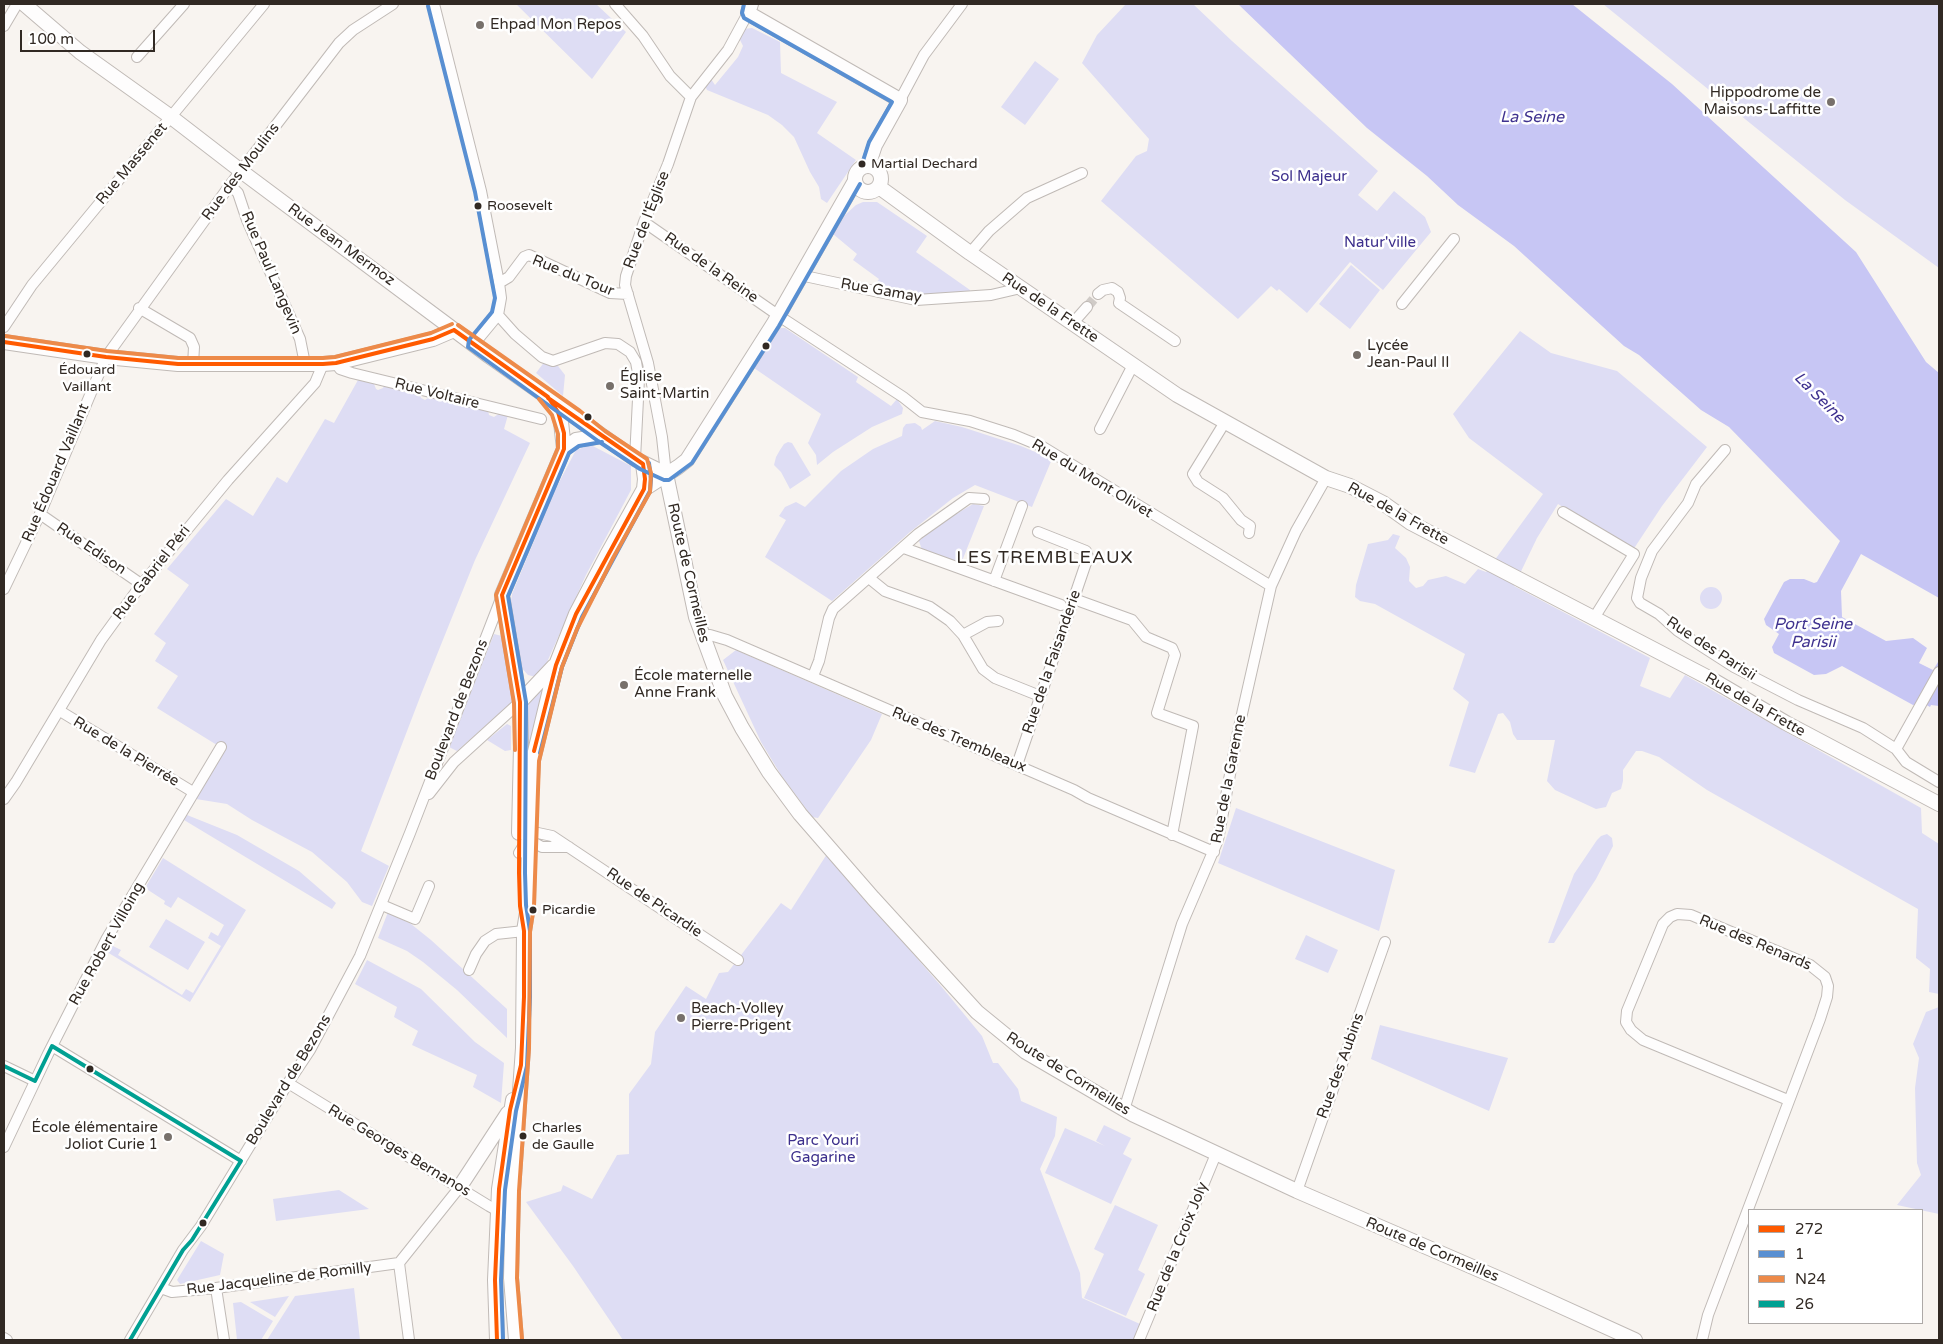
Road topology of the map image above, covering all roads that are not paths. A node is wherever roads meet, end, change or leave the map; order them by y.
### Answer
1 (17, 4) edge
2 (24, 4) edge
3 (184, 4) edge
4 (264, 4) edge
5 (373, 4) edge
6 (393, 4) edge
7 (434, 4) edge
8 (615, 4) edge
9 (962, 4) edge
10 (750, 9) edge
11 (381, 11) junction
12 (4, 26) edge
13 (137, 57) dead end
14 (691, 97) junction
15 (900, 100) junction
16 (171, 117) junction
17 (868, 166) junction
18 (241, 171) junction
19 (1082, 173) dead end
20 (230, 185) junction
21 (859, 186) junction
22 (880, 187) junction
23 (644, 222) junction
24 (1454, 239) dead end
25 (970, 253) junction
26 (800, 275) junction
27 (499, 283) junction
28 (1021, 288) junction
29 (628, 294) junction
30 (1098, 294) dead end
31 (1402, 304) dead end
32 (1087, 306) tunnel mouth
33 (139, 308) junction
34 (498, 315) junction
35 (778, 315) junction
36 (1072, 324) junction
37 (4, 327) edge
38 (454, 330) junction
39 (1175, 341) dead end
40 (4, 342) edge
41 (474, 344) junction
42 (106, 356) junction
43 (305, 364) junction
44 (330, 364) junction
45 (193, 365) junction
46 (1133, 365) junction
47 (548, 397) junction
48 (541, 419) dead end
49 (1225, 422) junction
50 (1100, 429) dead end
51 (601, 436) junction
52 (564, 449) junction
53 (1725, 450) dead end
54 (639, 462) junction
55 (666, 474) junction
56 (1326, 478) junction
57 (644, 489) junction
58 (984, 499) dead end
59 (1022, 506) dead end
60 (1563, 512) dead end
61 (40, 514) junction
62 (1038, 532) dead end
63 (1249, 533) dead end
64 (904, 548) junction
65 (1634, 554) junction
66 (1648, 560) junction
67 (869, 578) junction
68 (994, 581) junction
69 (142, 584) junction
70 (1272, 586) junction
71 (4, 590) edge
72 (502, 595) junction
73 (1074, 599) junction
74 (1061, 605) dead end
75 (1594, 618) junction
76 (998, 621) dead end
77 (962, 634) junction
78 (702, 636) junction
79 (556, 665) junction
80 (515, 667) junction
81 (1939, 672) edge
82 (812, 676) junction
83 (535, 687) junction
84 (1040, 696) junction
85 (520, 702) junction
86 (60, 711) junction
87 (221, 747) dead end
88 (1896, 749) junction
89 (1017, 765) junction
90 (1939, 782) edge
91 (193, 792) junction
92 (4, 799) edge
93 (1939, 804) edge
94 (524, 830) junction
95 (410, 834) junction
96 (1172, 835) junction
97 (542, 847) junction
98 (569, 847) junction
99 (1214, 852) junction
100 (524, 855) junction
101 (429, 886) dead end
102 (382, 905) junction
103 (524, 930) junction
104 (1385, 942) dead end
105 (738, 960) dead end
106 (469, 970) dead end
107 (52, 1046) junction
108 (4, 1066) edge
109 (521, 1066) junction
110 (35, 1081) junction
111 (288, 1083) junction
112 (1788, 1100) junction
113 (510, 1110) junction
114 (1124, 1110) junction
115 (4, 1147) edge
116 (1216, 1154) junction
117 (240, 1161) junction
118 (459, 1188) junction
119 (1297, 1191) junction
120 (498, 1211) junction
121 (512, 1212) junction
122 (399, 1263) junction
123 (161, 1288) junction
124 (216, 1288) junction
125 (1708, 1315) junction
126 (4, 1338) edge
127 (7, 1340) edge
128 (130, 1340) edge
129 (224, 1340) edge
130 (409, 1340) edge
131 (497, 1340) edge
132 (516, 1340) edge
133 (1139, 1340) edge
134 (1634, 1340) edge
135 (1694, 1340) edge
136 (1702, 1340) edge

1 - 12 street
2 - 16 main road, Rue Jean Mermoz
3 - 13 street
4 - 16 street, Rue Massenet
5 - 11 street
6 - 11 street, Rue des Moulins
7 - 27 street
8 - 14 street
9 - 15 street
10 - 14 street, Rue de l'Église
10 - 15 main road
11 - 18 street, Rue des Moulins
14 - 23 street, Rue de l'Église
15 - 17 main road
16 - 18 main road, Rue Jean Mermoz
16 - 37 street, Rue Massenet
17 - 21 main road
17 - 22 main road
18 - 20 street, Rue des Moulins
18 - 38 main road, Rue Jean Mermoz
19 - 25 street
20 - 33 street, Rue des Moulins
20 - 43 street, Rue Paul Langevin
21 - 22 main road
21 - 26 main road
22 - 25 main road, Rue de la Frette
23 - 29 street, Rue de l'Église
23 - 35 street, Rue de la Reine
24 - 31 street
25 - 28 main road, Rue de la Frette
26 - 28 street, Rue Gamay
26 - 35 main road
27 - 29 street, Rue du Tour
27 - 34 street
28 - 36 main road, Rue de la Frette
29 - 55 street, Rue de l'Église
30 - 39 street
32 - 36 street
33 - 42 street, Rue des Moulins
33 - 45 street
34 - 41 street
34 - 54 street
35 - 55 main road
35 - 70 street, Rue du Mont Olivet
36 - 46 main road, Rue de la Frette
38 - 41 main road, Rue Jean Mermoz
38 - 44 main road
40 - 42 main road, Rue Voltaire
41 - 47 main road, Rue Jean Mermoz
42 - 45 main road, Rue Voltaire
42 - 61 street, Rue Édouard Vaillant
43 - 44 main road, Rue Voltaire
43 - 45 main road, Rue Voltaire
44 - 48 street, Rue Voltaire
44 - 69 street, Rue Gabriel Péri
46 - 49 main road, Rue de la Frette
46 - 50 street
47 - 51 main road, Rue Jean Mermoz
47 - 52 main road, Boulevard de Bezons
49 - 56 main road, Rue de la Frette
49 - 63 street
51 - 52 main road
51 - 54 main road, Rue Jean Mermoz
52 - 72 main road, Boulevard de Bezons
53 - 66 street, Rue des Parisii
54 - 55 main road, Rue Jean Mermoz
54 - 57 main road
55 - 57 main road
55 - 78 main road, Route de Cormeilles
56 - 70 street, Rue de la Garenne
56 - 75 main road, Rue de la Frette
57 - 79 main road
58 - 64 street
59 - 68 street
60 - 65 street
61 - 69 street, Rue Edison
61 - 71 street, Rue Édouard Vaillant
62 - 73 street, Rue de la Faisanderie
64 - 67 street
64 - 68 street
65 - 66 street
65 - 75 street
66 - 88 street, Rue des Parisii
67 - 77 street
67 - 82 street
68 - 74 street
69 - 86 street, Rue Gabriel Péri
70 - 99 street, Rue de la Garenne
72 - 80 main road
72 - 95 street, Boulevard de Bezons
73 - 84 street, Rue de la Faisanderie
73 - 96 street
75 - 93 main road, Rue de la Frette
76 - 77 street
77 - 84 street
78 - 82 street, Rue des Trembleaux
78 - 114 main road, Route de Cormeilles
79 - 83 main road
79 - 94 main road
80 - 83 main road
80 - 85 main road
81 - 88 street
82 - 89 street, Rue des Trembleaux
83 - 85 main road
84 - 89 street, Rue de la Faisanderie
85 - 94 main road
85 - 95 street, Boulevard de Bezons
86 - 91 street, Rue de la Pierrée
86 - 92 street, Rue Gabriel Péri
87 - 91 street, Rue Robert Villoing
88 - 90 street, Rue des Parisii
89 - 96 street, Rue des Trembleaux
91 - 107 street, Rue Robert Villoing
94 - 97 street
94 - 98 street, Rue de Picardie
94 - 100 main road
95 - 102 street, Boulevard de Bezons
96 - 99 street, Rue des Trembleaux
97 - 98 street
97 - 100 street
98 - 105 street, Rue de Picardie
99 - 114 street, Rue de la Garenne
100 - 103 main road
101 - 102 street
102 - 111 street, Boulevard de Bezons
103 - 106 street
103 - 109 main road
104 - 119 street, Rue des Aubins
107 - 110 street, Rue Robert Villoing
107 - 117 street
108 - 110 street
109 - 113 main road
109 - 121 main road
110 - 115 street, Rue Robert Villoing
111 - 117 street, Boulevard de Bezons
111 - 118 street, Rue Georges Bernanos
112 - 112 street, Rue des Renards
112 - 125 street, Rue des Renards
113 - 118 main road
113 - 120 main road
114 - 116 main road, Route de Cormeilles
116 - 119 main road, Route de Cormeilles
116 - 133 street, Rue de la Croix Joly
117 - 123 street, Boulevard de Bezons
118 - 120 street, Rue Georges Bernanos
118 - 122 street
119 - 134 main road, Route de Cormeilles
120 - 121 street, Rue Georges Bernanos
120 - 131 main road
121 - 132 main road
122 - 124 street, Rue Jacqueline de Romilly
122 - 130 street
123 - 124 street, Rue Jacqueline de Romilly
123 - 128 street, Boulevard de Bezons
124 - 129 street
125 - 135 street, Rue des Renards
125 - 136 street, Rue des Renards
126 - 127 street

